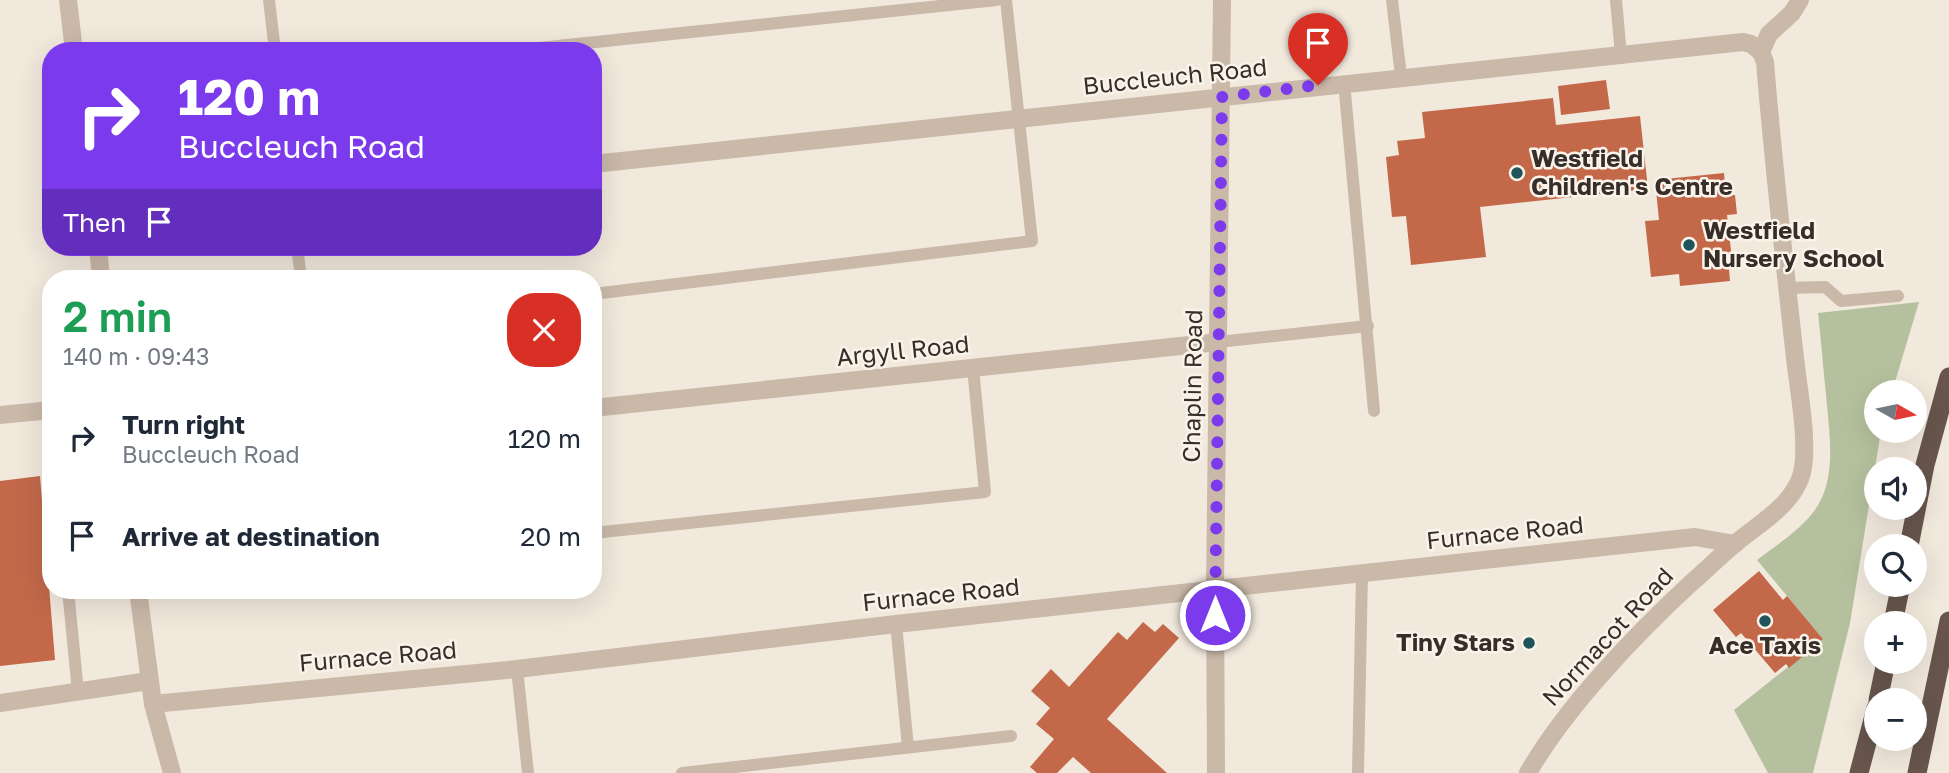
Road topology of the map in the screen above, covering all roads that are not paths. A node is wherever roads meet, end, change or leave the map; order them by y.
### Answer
1 (68, 0) edge
2 (269, 0) edge
3 (997, 0) edge
4 (1006, 0) edge
5 (1222, 0) edge
6 (1392, 0) edge
7 (1616, 0) edge
8 (1800, 0) edge
9 (73, 42) edge
10 (274, 42) edge
11 (596, 42) edge
12 (1760, 52) junction
13 (1621, 55) junction
14 (1401, 76) junction
15 (1344, 82) junction
16 (1222, 97) junction
17 (1019, 119) junction
18 (602, 163) edge
19 (1787, 288) junction
20 (602, 293) edge
21 (1898, 296) dead end
22 (1368, 326) junction
23 (1218, 342) junction
24 (973, 368) junction
25 (1949, 377) edge
26 (602, 407) edge
27 (42, 411) edge
28 (1374, 411) dead end
29 (0, 415) edge
30 (602, 532) edge
31 (1911, 534) edge
32 (1735, 544) junction
33 (1362, 573) junction
34 (1215, 589) junction
35 (69, 599) edge
36 (139, 599) edge
37 (1949, 621) edge
38 (896, 624) junction
39 (517, 669) junction
40 (149, 681) junction
41 (78, 692) junction
42 (0, 703) edge
43 (153, 704) junction
44 (1011, 736) dead end
45 (908, 747) junction
46 (1865, 751) edge
47 (172, 773) edge
48 (528, 773) edge
49 (682, 773) edge
50 (1216, 773) edge
51 (1358, 773) edge
52 (1528, 773) edge
53 (1859, 773) edge
54 (1917, 773) edge

1 - 9 street
2 - 10 lane
3 - 11 lane
4 - 17 lane
5 - 16 street, Chaplin Road
6 - 14 lane
7 - 13 lane
8 - 12 street
12 - 13 street, Buccleuch Road
12 - 19 street, Normacot Road
13 - 14 street, Buccleuch Road
14 - 15 street, Buccleuch Road
15 - 16 street, Buccleuch Road
15 - 22 lane
16 - 17 street, Buccleuch Road
16 - 23 street, Chaplin Road
17 - 18 street, Buccleuch Road
17 - 20 lane
19 - 21 lane
19 - 32 street, Normacot Road
22 - 23 lane
22 - 28 lane
23 - 24 street, Argyll Road
23 - 34 street, Chaplin Road
24 - 26 street, Argyll Road
24 - 30 lane
25 - 31 highway
27 - 29 street
32 - 33 street, Furnace Road
32 - 52 street, Normacot Road
33 - 34 street, Furnace Road
33 - 51 lane
34 - 38 street, Furnace Road
34 - 50 street, Chaplin Road
35 - 41 lane
36 - 40 street
37 - 54 highway
38 - 39 street, Furnace Road
38 - 45 lane
39 - 43 street, Furnace Road
39 - 48 lane
40 - 41 street
40 - 43 street
41 - 42 street
43 - 47 street
44 - 45 lane
45 - 49 lane
46 - 53 highway

